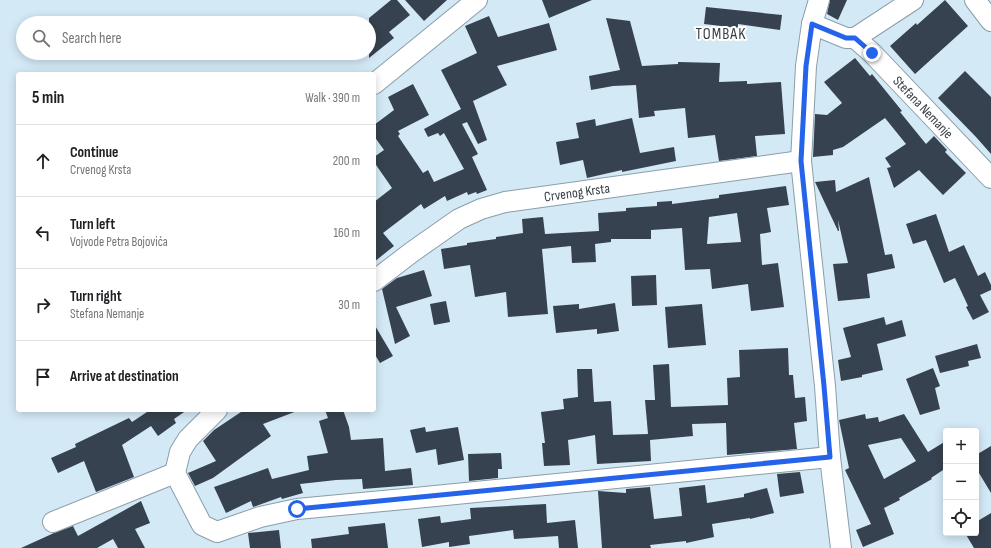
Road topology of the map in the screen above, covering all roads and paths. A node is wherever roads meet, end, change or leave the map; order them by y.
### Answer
1 (477, 0) edge
2 (819, 0) edge
3 (913, 0) edge
4 (975, 0) edge
5 (991, 21) edge
6 (812, 24) junction
7 (855, 38) junction
8 (376, 82) edge
9 (801, 161) junction
10 (991, 178) edge
11 (376, 279) edge
12 (215, 412) edge
13 (830, 457) junction
14 (175, 473) junction
15 (53, 522) dead end
16 (841, 548) edge

1 - 8 street
2 - 6 street
3 - 7 street
4 - 5 street
6 - 7 street, Stefana Nemanje
6 - 9 street
7 - 10 street, Stefana Nemanje
9 - 11 street, Crvenog Krsta
9 - 13 street
12 - 14 street
13 - 14 street
13 - 16 street
14 - 15 street

